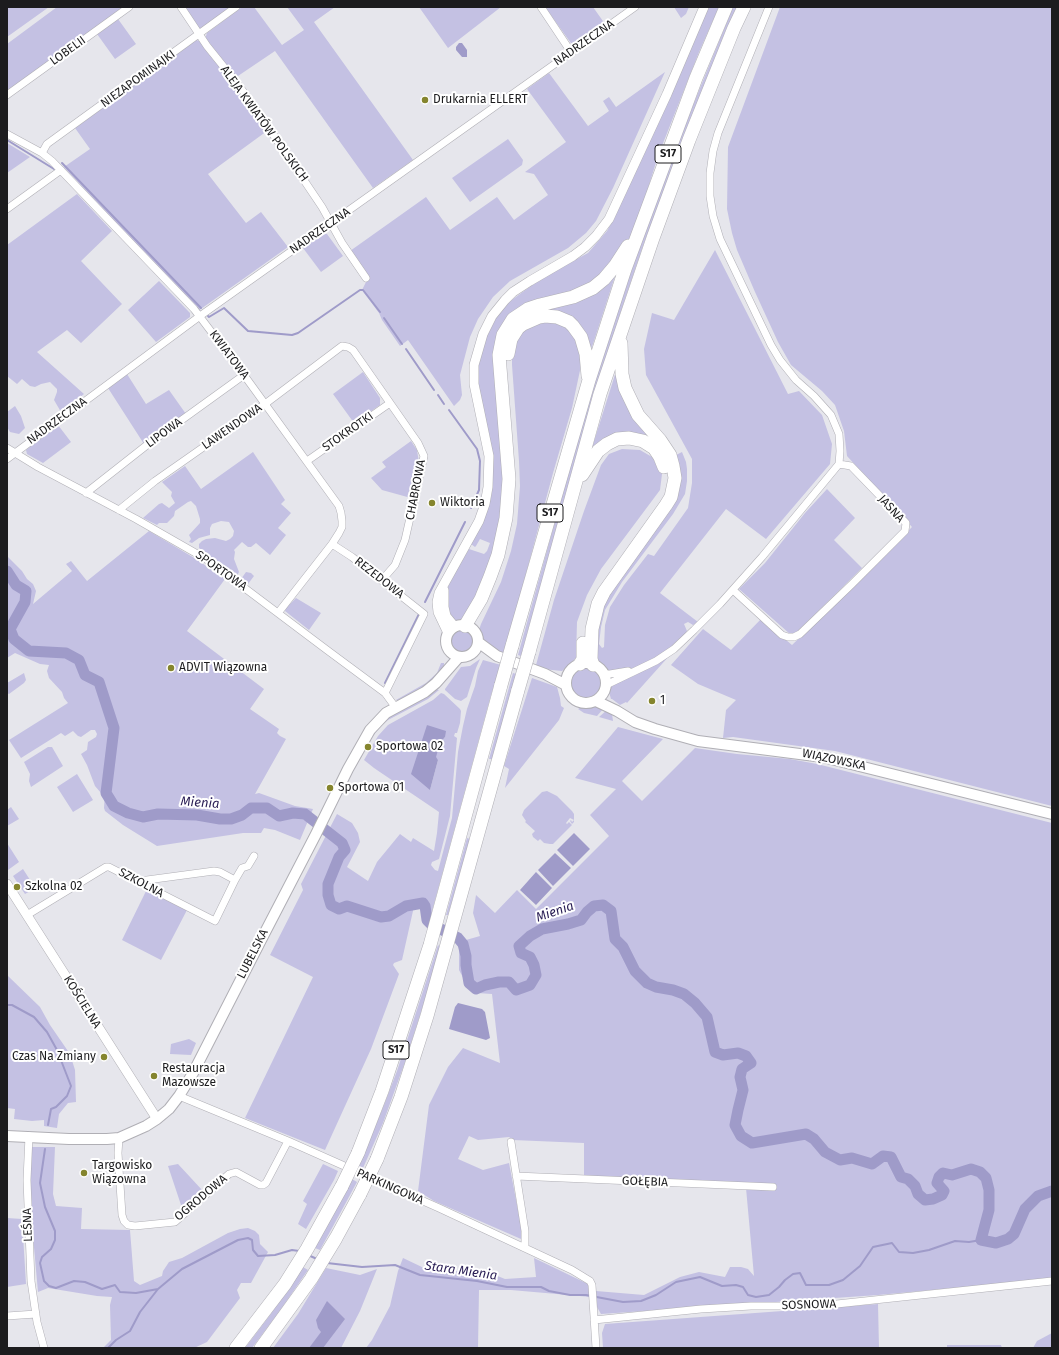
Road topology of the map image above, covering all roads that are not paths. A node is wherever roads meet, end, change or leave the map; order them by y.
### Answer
1 (129, 7) edge
2 (181, 7) edge
3 (236, 7) edge
4 (541, 7) edge
5 (635, 7) edge
6 (704, 7) edge
7 (726, 7) edge
8 (744, 7) edge
9 (769, 7) edge
10 (199, 34) junction
11 (571, 52) junction
12 (7, 95) edge
13 (7, 134) edge
14 (42, 153) junction
15 (61, 170) junction
16 (7, 209) edge
17 (332, 223) junction
18 (639, 229) junction
19 (366, 278) dead end
20 (200, 316) junction
21 (622, 329) junction
22 (345, 346) joint
23 (244, 375) junction
24 (589, 380) junction
25 (390, 403) junction
26 (265, 404) junction
27 (7, 448) edge
28 (14, 453) junction
29 (7, 459) edge
30 (307, 461) junction
31 (839, 464) junction
32 (574, 489) junction
33 (86, 493) junction
34 (119, 510) junction
35 (332, 544) junction
36 (382, 580) junction
37 (733, 590) junction
38 (278, 613) junction
39 (464, 632) junction
40 (474, 652) junction
41 (454, 654) junction
42 (497, 656) junction
43 (587, 664) junction
44 (642, 668) junction
45 (545, 674) junction
46 (568, 674) junction
47 (604, 674) junction
48 (566, 685) junction
49 (605, 689) junction
50 (385, 693) junction
51 (596, 701) junction
52 (396, 708) junction
53 (617, 711) junction
54 (1052, 814) edge
55 (254, 856) dead end
56 (236, 880) junction
57 (142, 883) junction
58 (7, 884) edge
59 (27, 915) junction
60 (179, 1096) junction
61 (157, 1119) junction
62 (7, 1136) edge
63 (29, 1136) junction
64 (119, 1138) junction
65 (288, 1141) junction
66 (511, 1142) dead end
67 (516, 1176) junction
68 (773, 1187) dead end
69 (524, 1247) junction
70 (1052, 1281) edge
71 (36, 1314) junction
72 (7, 1316) edge
73 (594, 1320) junction
74 (44, 1348) edge
75 (236, 1348) edge
76 (261, 1348) edge
77 (596, 1348) edge

1 - 12 street, LOBELII
2 - 10 street, ALEJA KWIATÓW POLSKICH
3 - 10 street, NIEZAPOMINAJKI
4 - 11 street
5 - 11 street, NADRZECZNA
6 - 39 street
7 - 18 highway, S17
8 - 21 highway, S17
9 - 31 street
10 - 14 street, NIEZAPOMINAJKI
10 - 17 street, ALEJA KWIATÓW POLSKICH
11 - 17 street, NADRZECZNA
13 - 14 street, KWIATOWA
14 - 15 street, KWIATOWA
15 - 16 street
15 - 20 street, KWIATOWA
17 - 19 street, ALEJA KWIATÓW POLSKICH
17 - 20 street, NADRZECZNA
18 - 24 highway, S17
18 - 39 highway
20 - 23 street, KWIATOWA
20 - 28 street, NADRZECZNA
21 - 32 highway, S17
21 - 43 highway
22 - 25 street, CHABROWA
22 - 26 street, LAWENDOWA
23 - 26 street, KWIATOWA
23 - 33 street, LIPOWA
24 - 39 highway
24 - 75 highway, S17, bridge
25 - 30 street, STOKROTKI
25 - 36 street, CHABROWA
26 - 30 street, KWIATOWA
26 - 34 street, LAWENDOWA
27 - 28 street, SPORTOWA
28 - 29 street, NADRZECZNA
28 - 33 street, SPORTOWA
30 - 35 street, KWIATOWA
31 - 37 street
31 - 37 street, JASNA
32 - 43 highway
32 - 76 highway, S17, bridge
33 - 34 street, SPORTOWA
34 - 38 street, SPORTOWA
35 - 36 street, REZEDOWA
35 - 38 street, KWIATOWA
36 - 50 street, REZEDOWA
37 - 44 street
38 - 50 street, SPORTOWA
39 - 40 main road
39 - 41 main road
39 - 42 main road
40 - 41 main road
40 - 42 main road
41 - 52 main road, LUBELSKA
42 - 45 main road
43 - 46 main road
43 - 47 main road
44 - 47 street
44 - 49 street
45 - 46 main road
45 - 48 main road
46 - 48 main road
47 - 49 main road
48 - 51 main road
49 - 51 main road
49 - 53 main road, WIĄZOWSKA
50 - 52 street, SPORTOWA
51 - 53 main road, WIĄZOWSKA
52 - 60 main road, LUBELSKA
53 - 54 main road, WIĄZOWSKA
55 - 56 street
56 - 57 street
56 - 57 street, SZKOLNA
57 - 59 street, SZKOLNA
58 - 59 street, KOŚCIELNA
59 - 61 street, KOŚCIELNA
60 - 61 main road, LUBELSKA
60 - 65 street, PARKINGOWA
61 - 64 main road, LUBELSKA
62 - 63 main road, LUBELSKA
63 - 64 main road, LUBELSKA
63 - 71 street, LEŚNA
64 - 65 street, OGRODOWA
65 - 69 street, PARKINGOWA
66 - 67 street
67 - 68 street, GOŁĘBIA
67 - 69 street
69 - 73 street, PARKINGOWA
70 - 73 street, SOSNOWA
71 - 72 street
71 - 74 street, LEŚNA
73 - 77 street

